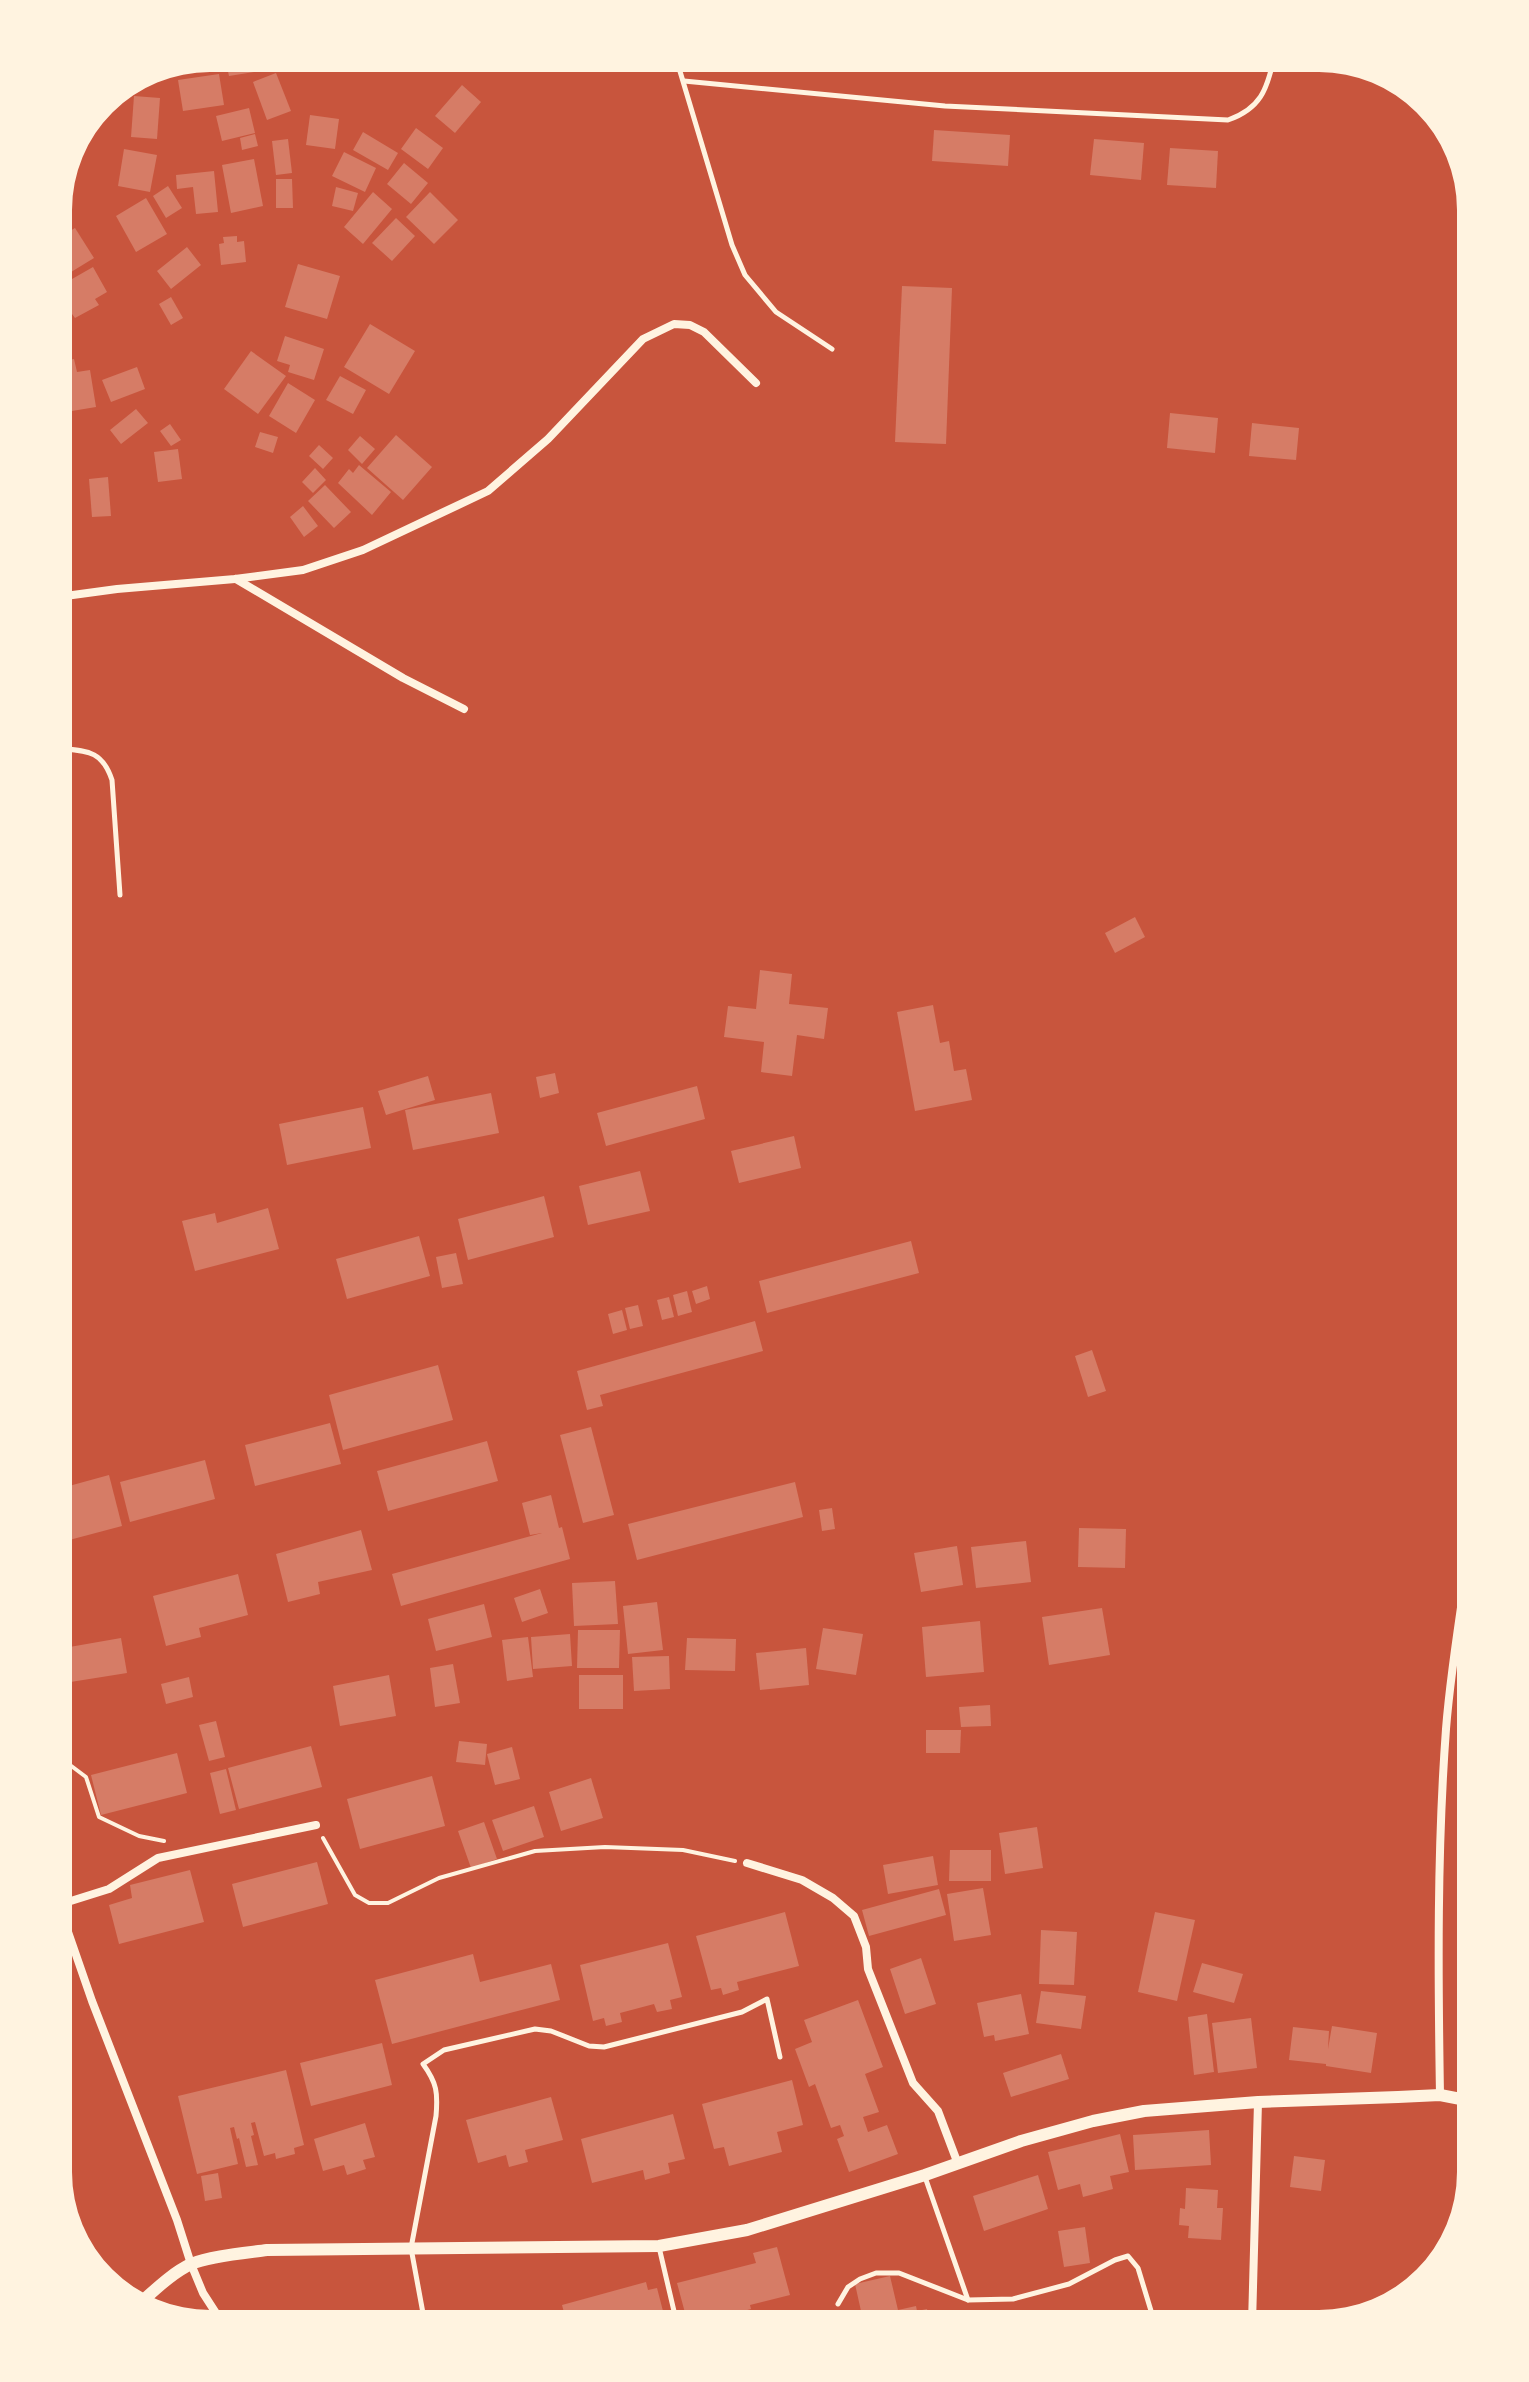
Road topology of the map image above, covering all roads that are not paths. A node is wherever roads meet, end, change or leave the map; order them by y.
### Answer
1 (681, 72) edge
2 (1270, 72) edge
3 (684, 81) junction
4 (832, 349) dead end
5 (756, 383) dead end
6 (235, 579) junction
7 (72, 595) edge
8 (464, 709) dead end
9 (72, 750) edge
10 (120, 895) dead end
11 (1457, 1644) edge
12 (316, 1825) road end
13 (747, 1863) road end
14 (72, 1900) edge
15 (72, 1944) edge
16 (780, 2057) dead end
17 (1440, 2095) junction
18 (1457, 2098) edge
19 (1258, 2102) junction
20 (958, 2164) junction
21 (925, 2175) junction
22 (659, 2246) junction
23 (411, 2248) junction
24 (191, 2264) junction
25 (148, 2296) edge
26 (968, 2300) junction
27 (838, 2304) dead end
28 (214, 2310) edge
29 (422, 2310) edge
30 (674, 2310) edge
31 (1151, 2310) edge
32 (1252, 2310) edge

1 - 3 lane
2 - 3 lane
3 - 4 lane
5 - 6 street
6 - 7 street
6 - 8 street
9 - 10 lane
11 - 17 street
12 - 14 street
13 - 20 street
15 - 24 street
16 - 23 lane
17 - 18 street
17 - 19 street
19 - 20 street
19 - 32 street
20 - 21 street
21 - 22 street
21 - 26 lane
22 - 23 street
22 - 30 lane
23 - 24 street
23 - 29 lane
24 - 25 street
24 - 28 street
26 - 27 lane
26 - 31 lane

